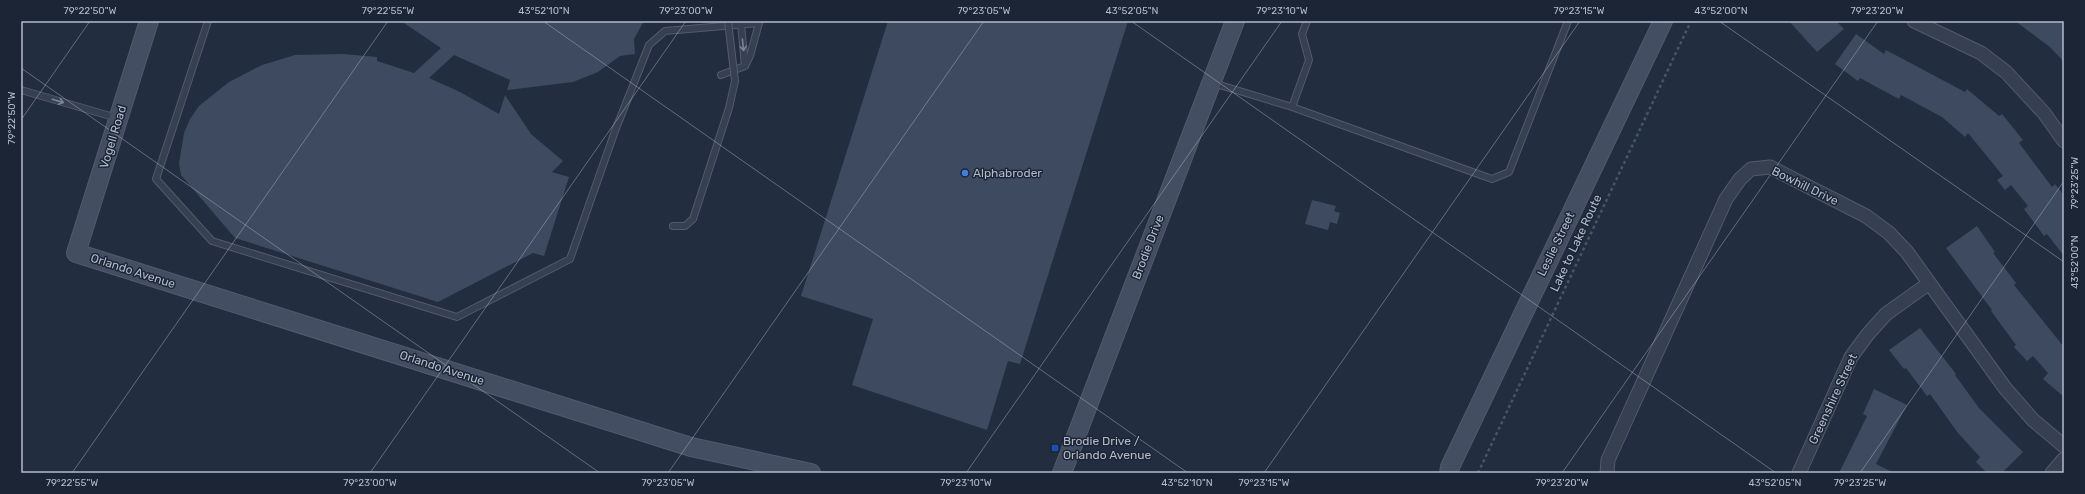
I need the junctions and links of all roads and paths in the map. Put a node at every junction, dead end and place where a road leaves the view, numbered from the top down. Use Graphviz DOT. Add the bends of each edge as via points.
graph roads {
  1 [pos="149,21"];
  2 [pos="208,21"];
  3 [pos="728,21"];
  4 [pos="1235,21"];
  5 [pos="1307,21"];
  6 [pos="1568,21"];
  7 [pos="1663,21"];
  8 [pos="1691,21"];
  9 [pos="1914,21"];
  10 [pos="759,22"];
  11 [pos="741,24"];
  12 [pos="745,66"];
  13 [pos="721,75"];
  14 [pos="1211,82"];
  15 [pos="21,90"];
  16 [pos="1292,107"];
  17 [pos="119,118"];
  18 [pos="2064,141"];
  19 [pos="673,226"];
  20 [pos="76,253"];
  21 [pos="1928,284"];
  22 [pos="2064,446"];
  23 [pos="2064,459"];
  24 [pos="1447,471"];
  25 [pos="811,473"];
  26 [pos="1062,473"];
  27 [pos="1478,473"];
  28 [pos="1607,473"];
  29 [pos="1799,473"];
  30 [pos="2052,473"];
  1 -- 17 [label="street, Vogell Road"];
  2 -- 11 [label="lane" via="156,179 212,241 457,317 570,259 615,131 649,45 665,31"];
  3 -- 19 [label="lane, bridge" via="735,81 729,108 693,219 685,226"];
  4 -- 14 [label="street, Brodie Drive"];
  5 -- 16 [label="lane" via="1302,34 1309,60"];
  6 -- 16 [label="lane" via="1509,172 1492,179"];
  7 -- 24 [label="street, Leslie Street"];
  8 -- 27 [label="path, Lake to Lake Route"];
  9 -- 18 [label="street" via="1981,53 2006,72 2044,112"];
  10 -- 11 [label="lane"];
  10 -- 12 [label="lane"];
  11 -- 12 [label="lane, one-way"];
  12 -- 13 [label="lane"];
  14 -- 16 [label="lane"];
  14 -- 26 [label="street, Brodie Drive"];
  15 -- 17 [label="lane, one-way"];
  17 -- 20 [label="street, Vogell Road"];
  20 -- 25 [label="street, Orlando Avenue" via="691,447"];
  21 -- 22 [label="street, Bowhill Drive" via="2005,388 2033,420"];
  21 -- 28 [label="street, Bowhill Drive" via="1907,252 1889,233 1866,216 1770,167 1751,169 1740,179 1726,199 1608,460"];
  21 -- 29 [label="street, Greenshire Street" via="1886,314 1851,358"];
  23 -- 30 [label="street"];
}
